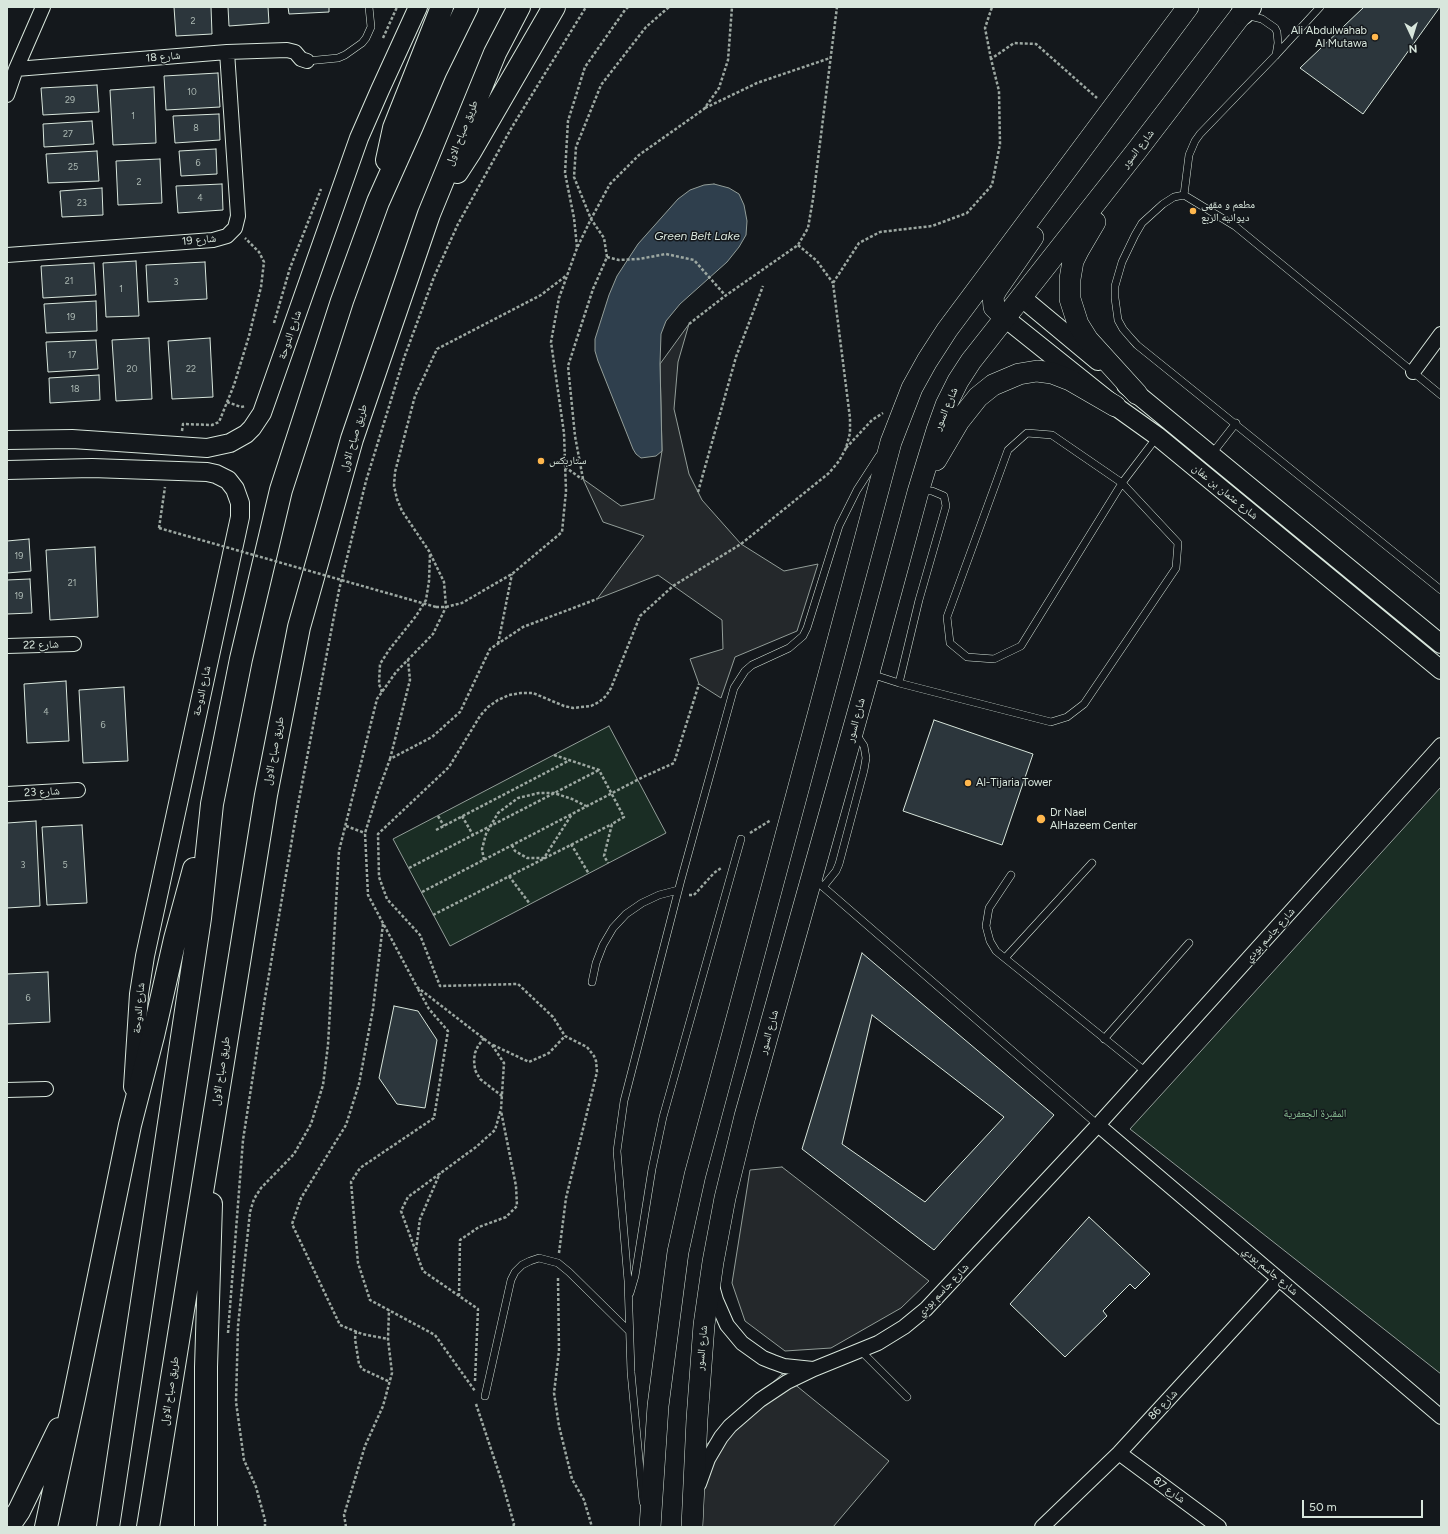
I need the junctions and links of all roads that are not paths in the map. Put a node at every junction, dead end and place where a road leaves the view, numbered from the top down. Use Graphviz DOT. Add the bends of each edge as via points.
graph roads {
  1 [pos="43,7"];
  2 [pos="369,7"];
  3 [pos="418,7"];
  4 [pos="442,7"];
  5 [pos="467,7"];
  6 [pos="518,7"];
  7 [pos="554,7"];
  8 [pos="1188,7"];
  9 [pos="1320,7"];
  10 [pos="1246,9"];
  11 [pos="227,52"];
  12 [pos="1276,55"];
  13 [pos="307,61"];
  14 [pos="16,69"];
  15 [pos="7,95"];
  16 [pos="1138,150"];
  17 [pos="1069,165"];
  18 [pos="1184,195"];
  19 [pos="378,202"];
  20 [pos="429,214"];
  21 [pos="7,254"];
  22 [pos="999,286"];
  23 [pos="1022,297"];
  24 [pos="966,305"];
  25 [pos="1005,318"];
  26 [pos="1441,334"];
  27 [pos="1413,372"];
  28 [pos="1137,394"];
  29 [pos="1441,395"];
  30 [pos="1115,406"];
  31 [pos="1236,424"];
  32 [pos="1157,436"];
  33 [pos="7,440"];
  34 [pos="100,442"];
  35 [pos="891,442"];
  36 [pos="1211,455"];
  37 [pos="92,468"];
  38 [pos="7,470"];
  39 [pos="1122,483"];
  40 [pos="918,492"];
  41 [pos="1441,590"];
  42 [pos="74,644"];
  43 [pos="1441,644"];
  44 [pos="7,646"];
  45 [pos="1441,670"];
  46 [pos="869,673"];
  47 [pos="899,683"];
  48 [pos="1441,745"];
  49 [pos="78,790"];
  50 [pos="7,794"];
  51 [pos="212,804"];
  52 [pos="741,839"];
  53 [pos="1092,863"];
  54 [pos="1011,875"];
  55 [pos="818,882"];
  56 [pos="678,892"];
  57 [pos="1189,943"];
  58 [pos="1005,958"];
  59 [pos="592,982"];
  60 [pos="1104,1039"];
  61 [pos="1146,1072"];
  62 [pos="46,1089"];
  63 [pos="7,1090"];
  64 [pos="130,1125"];
  65 [pos="1098,1125"];
  66 [pos="210,1136"];
  67 [pos="710,1279"];
  68 [pos="1279,1279"];
  69 [pos="629,1298"];
  70 [pos="629,1331"];
  71 [pos="861,1351"];
  72 [pos="814,1369"];
  73 [pos="485,1396"];
  74 [pos="907,1397"];
  75 [pos="74,1398"];
  76 [pos="1441,1417"];
  77 [pos="1118,1453"];
  78 [pos="692,1504"];
  79 [pos="8,1527"];
  80 [pos="46,1527"];
  81 [pos="108,1527"];
  82 [pos="148,1527"];
  83 [pos="206,1527"];
  84 [pos="645,1527"];
  85 [pos="650,1527"];
  86 [pos="692,1527"];
  87 [pos="1042,1527"];
  88 [pos="1219,1527"];
  1 -- 14 [label="street"];
  2 -- 13 [label="lane" via="371,27 362,43 338,58"];
  3 -- 34 [label="street, شارع الدوحة" via="359,138 258,421 246,434 230,443 207,448"];
  4 -- 19 [label="highway" via="394,128"];
  5 -- 19 [label="highway" via="435,72"];
  6 -- 20 [label="highway, طريق صباح الاول" via="495,53"];
  7 -- 20 [label="highway" via="470,152"];
  8 -- 17 [label="main road"];
  9 -- 12 [label="lane"];
  10 -- 12 [label="lane" via="1275,28 1278,42"];
  10 -- 16 [label="main road, شارع السور"];
  11 -- 13 [label="street, شارع 18" via="287,50 295,52"];
  11 -- 14 [label="street, شارع 18"];
  11 -- 21 [label="street, شارع 19" via="238,216 235,228 227,236 213,240"];
  12 -- 18 [label="lane" via="1195,141 1189,155"];
  14 -- 15 [label="street"];
  16 -- 23 [label="main road, شارع السور"];
  16 -- 28 [label="main road" via="1078,251 1071,270 1069,291 1075,317 1088,340"];
  17 -- 22 [label="main road" via="1045,218"];
  17 -- 24 [label="main road"];
  18 -- 27 [label="lane" via="1235,226"];
  18 -- 31 [label="lane" via="1162,204 1142,223 1135,235 1115,286 1118,320 1137,345"];
  19 -- 51 [label="highway" via="342,301 281,490 241,659"];
  20 -- 66 [label="highway, طريق صباح الاول" via="352,439 299,627 266,796"];
  22 -- 23 [label="main road" via="1010,289"];
  22 -- 24 [label="main road" via="981,291"];
  22 -- 25 [label="main road" via="994,296 994,305"];
  23 -- 25 [label="main road, شارع السور"];
  23 -- 28 [label="street, شارع عثمان بن عفان"];
  24 -- 35 [label="main road" via="947,330 912,388"];
  25 -- 30 [label="street, شارع عثمان بن عفان"];
  25 -- 40 [label="main road, شارع السور" via="971,361 946,405"];
  26 -- 27 [label="street"];
  27 -- 29 [label="lane"];
  28 -- 36 [label="street, شارع عثمان بن عفان"];
  30 -- 32 [label="street, شارع عثمان بن عفان"];
  30 -- 40 [label="main road" via="1070,380 1052,373 1028,372 1011,376 985,391 971,405 955,427"];
  31 -- 36 [label="lane"];
  31 -- 41 [label="lane"];
  32 -- 39 [label="lane"];
  32 -- 45 [label="street, شارع عثمان بن عفان"];
  33 -- 34 [label="street, شارع الدوحة" via="72,439"];
  34 -- 37 [label="street" via="107,454 105,462 99,467"];
  35 -- 56 [label="lane" via="867,473 848,508 802,636 789,648 752,665 734,688"];
  35 -- 85 [label="main road" via="695,1175 678,1252 658,1406"];
  36 -- 43 [label="street, شارع عثمان بن عفان"];
  37 -- 38 [label="street, شارع الدوحة"];
  37 -- 64 [label="street, شارع الدوحة" via="216,474 232,484 241,508 145,956 139,994"];
  39 -- 39 [label="lane" via="1022,646 994,659 967,657 950,643 947,618 1008,450 1027,433 1052,435"];
  39 -- 47 [label="lane" via="1178,543 1176,568 1084,704 1067,717 1051,722"];
  40 -- 46 [label="main road, شارع السور"];
  40 -- 47 [label="lane" via="932,491 944,496 946,506"];
  42 -- 44 [label="street, شارع 22"];
  46 -- 47 [label="lane"];
  46 -- 55 [label="main road, شارع السور"];
  48 -- 61 [label="street, شارع جاسم بودي"];
  49 -- 50 [label="street, شارع 23"];
  51 -- 64 [label="highway" via="175,939"];
  51 -- 81 [label="highway" via="200,918"];
  52 -- 69 [label="lane" via="663,1117"];
  53 -- 58 [label="lane"];
  54 -- 58 [label="lane" via="989,908 986,926 990,941 996,951"];
  55 -- 65 [label="lane"];
  55 -- 67 [label="main road, شارع السور" via="744,1124 725,1198"];
  56 -- 59 [label="lane" via="659,895 626,914 613,928 603,945"];
  56 -- 69 [label="lane" via="624,1101 618,1138"];
  57 -- 60 [label="lane"];
  58 -- 60 [label="lane"];
  60 -- 61 [label="lane"];
  61 -- 65 [label="street, شارع جاسم بودي"];
  62 -- 63 [label="street"];
  64 -- 75 [label="highway"];
  65 -- 68 [label="street, شارع جاسم بودي"];
  65 -- 71 [label="street, شارع جاسم بودي" via="926,1309 904,1327"];
  66 -- 82 [label="highway, طريق صباح الاول"];
  66 -- 83 [label="highway"];
  67 -- 72 [label="street, شارع جاسم بودي" via="727,1325 742,1343 762,1358 784,1366"];
  67 -- 78 [label="main road, شارع السور" via="701,1359"];
  68 -- 76 [label="street, شارع جاسم بودي"];
  68 -- 77 [label="street, شارع 86"];
  69 -- 70 [label="lane"];
  70 -- 73 [label="lane" via="558,1264 539,1258 530,1261 522,1265 511,1280"];
  70 -- 84 [label="lane"];
  71 -- 72 [label="street, شارع جاسم بودي"];
  71 -- 74 [label="lane"];
  72 -- 78 [label="street, شارع جاسم بودي" via="767,1394 730,1426 708,1459"];
  75 -- 79 [label="highway" via="19,1511"];
  75 -- 80 [label="highway"];
  77 -- 87 [label="street, شارع 86"];
  77 -- 88 [label="street, شارع 87"];
  78 -- 86 [label="main road, شارع السور"];
}
